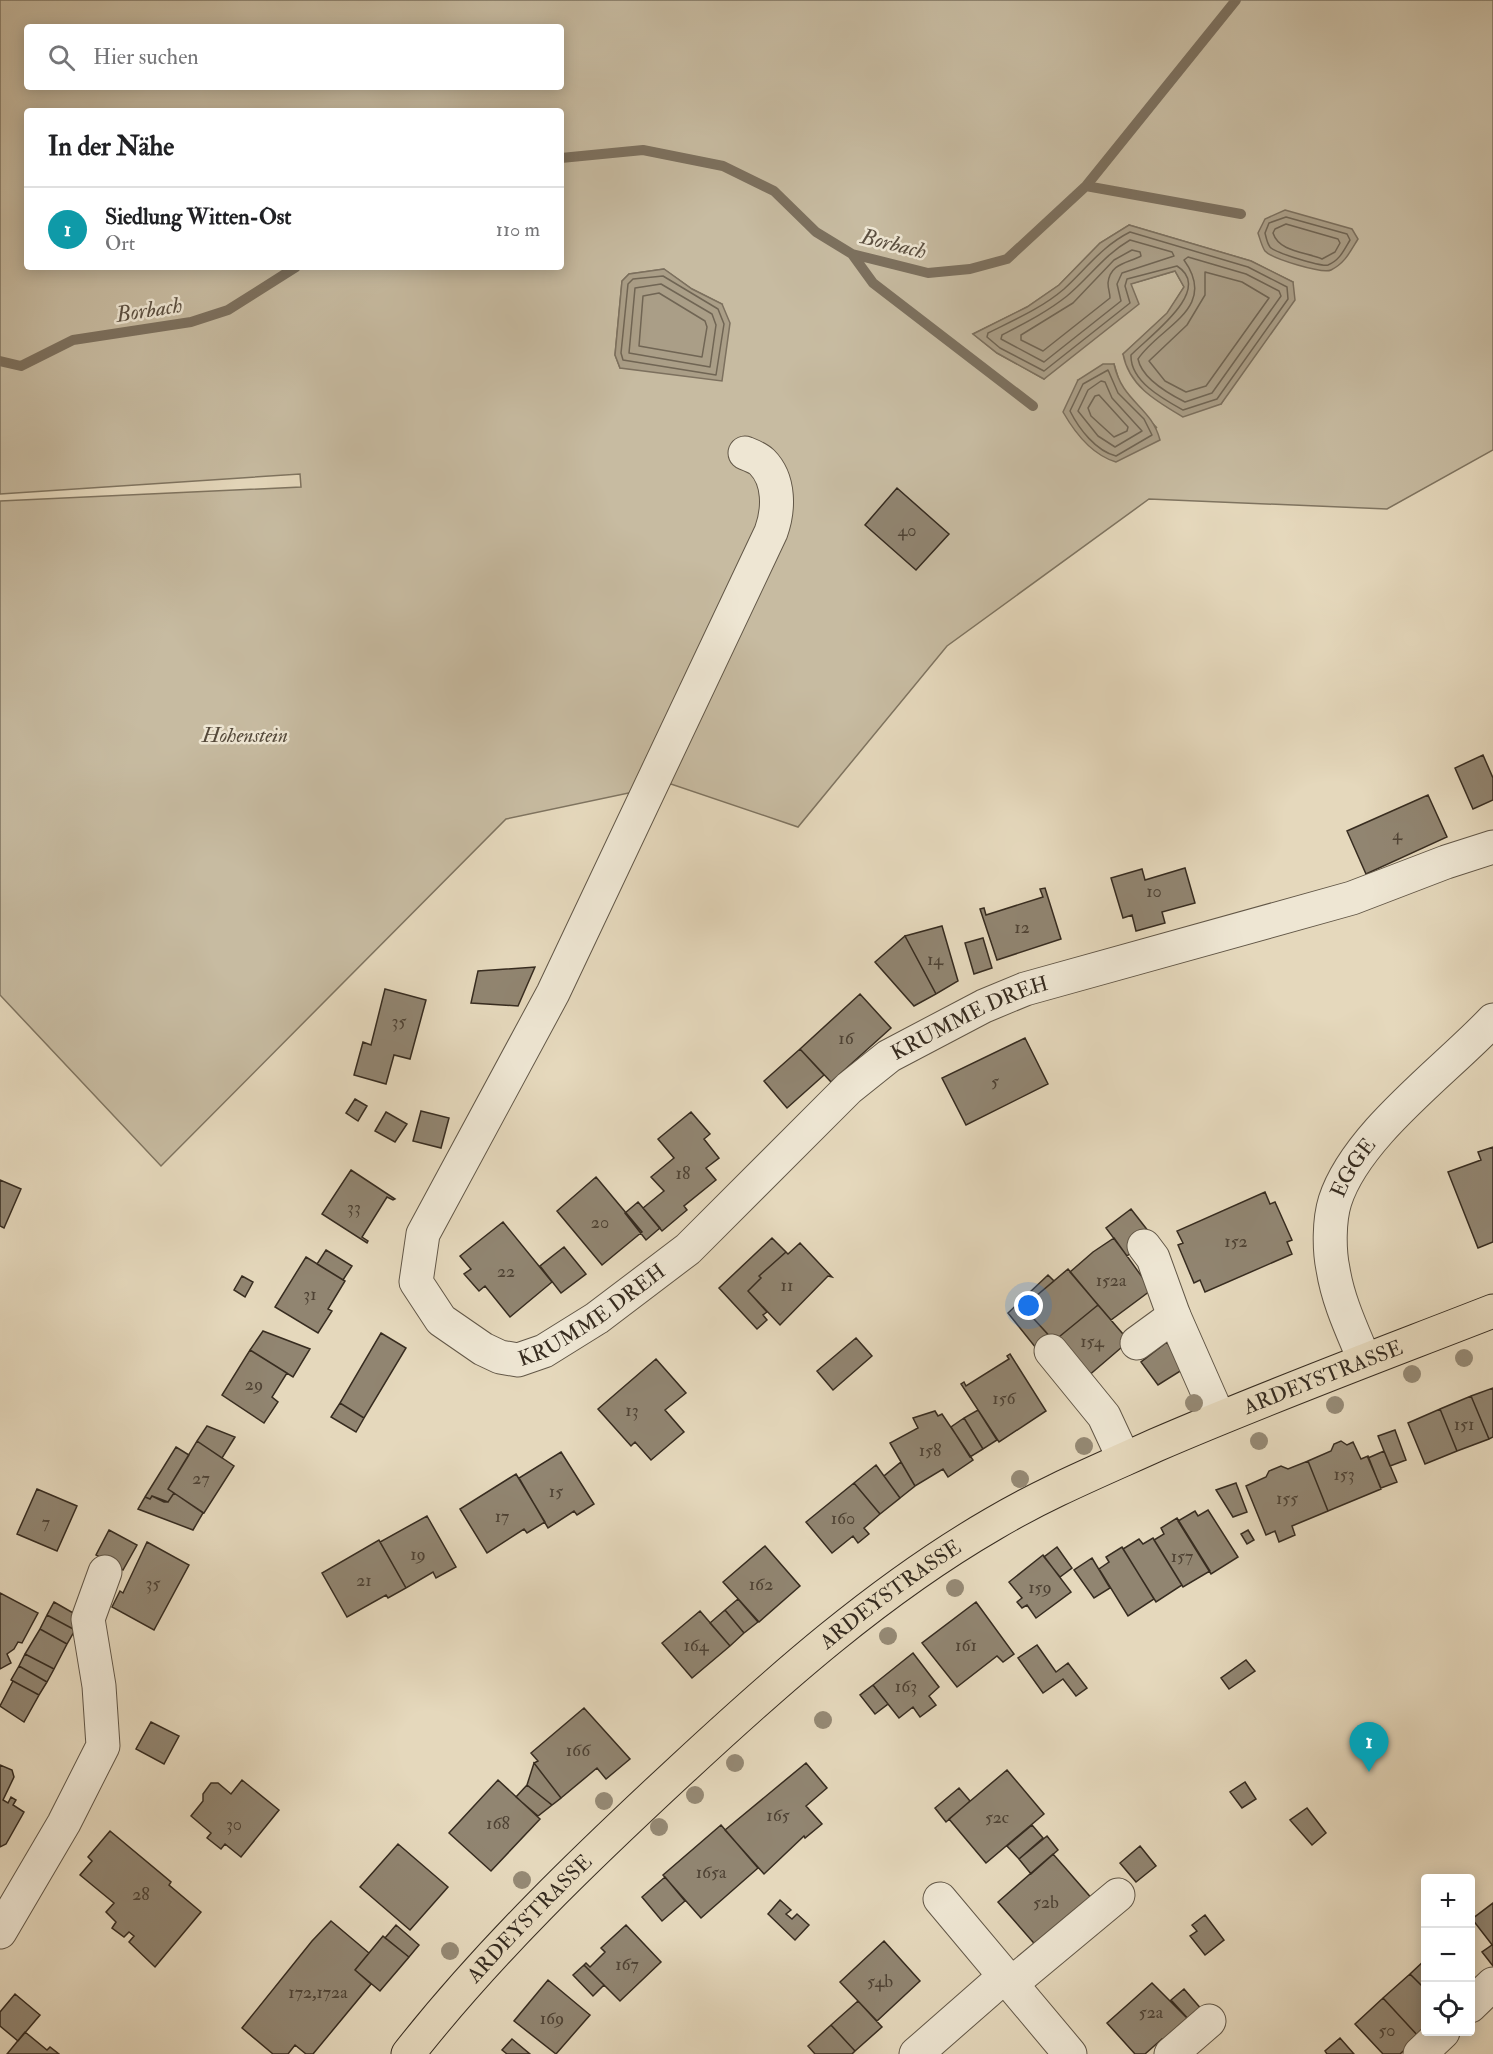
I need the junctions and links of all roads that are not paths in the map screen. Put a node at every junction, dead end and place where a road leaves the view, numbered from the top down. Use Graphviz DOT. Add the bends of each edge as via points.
graph roads {
  1 [pos="745,453"];
  2 [pos="1493,847"];
  3 [pos="1493,1020"];
  4 [pos="1144,1246"];
  5 [pos="1493,1311"];
  6 [pos="1174,1316"];
  7 [pos="1137,1343"];
  8 [pos="1051,1351"];
  9 [pos="1364,1359"];
  10 [pos="1219,1418"];
  11 [pos="1124,1459"];
  12 [pos="105,1572"];
  13 [pos="1118,1895"];
  14 [pos="940,1899"];
  15 [pos="0,1932"];
  16 [pos="1008,1980"];
  17 [pos="1493,1984"];
  18 [pos="1475,2001"];
  19 [pos="1209,2021"];
  20 [pos="1438,2036"];
  21 [pos="408,2054"];
  22 [pos="916,2054"];
  23 [pos="1070,2054"];
  24 [pos="1171,2054"];
  25 [pos="1420,2054"];
  1 -- 2 [label="street, KRUMME DREH" via="762,462 775,487 778,511 771,532 553,993 423,1234 416,1282 441,1320 471,1342 500,1357 518,1360 544,1351 646,1284 688,1249 849,1088 889,1056 984,1006 1025,990 1352,898"];
  3 -- 9 [label="street, EGGE" via="1366,1144 1334,1202 1332,1267 1341,1303"];
  4 -- 6 [label="street" via="1153,1258"];
  5 -- 9 [label="main road, ARDEYSTRASSE"];
  6 -- 7 [label="street"];
  6 -- 10 [label="street"];
  8 -- 11 [label="street" via="1104,1416"];
  9 -- 10 [label="main road, ARDEYSTRASSE"];
  10 -- 11 [label="main road, ARDEYSTRASSE"];
  11 -- 21 [label="main road, ARDEYSTRASSE" via="992,1524 916,1574 766,1692 508,1936"];
  12 -- 15 [label="street" via="88,1618 99,1686 103,1746 64,1823"];
  13 -- 16 [label="street"];
  14 -- 16 [label="street"];
  16 -- 22 [label="street"];
  16 -- 23 [label="street"];
  17 -- 18 [label="street"];
  19 -- 24 [label="street"];
  20 -- 25 [label="street"];
}
